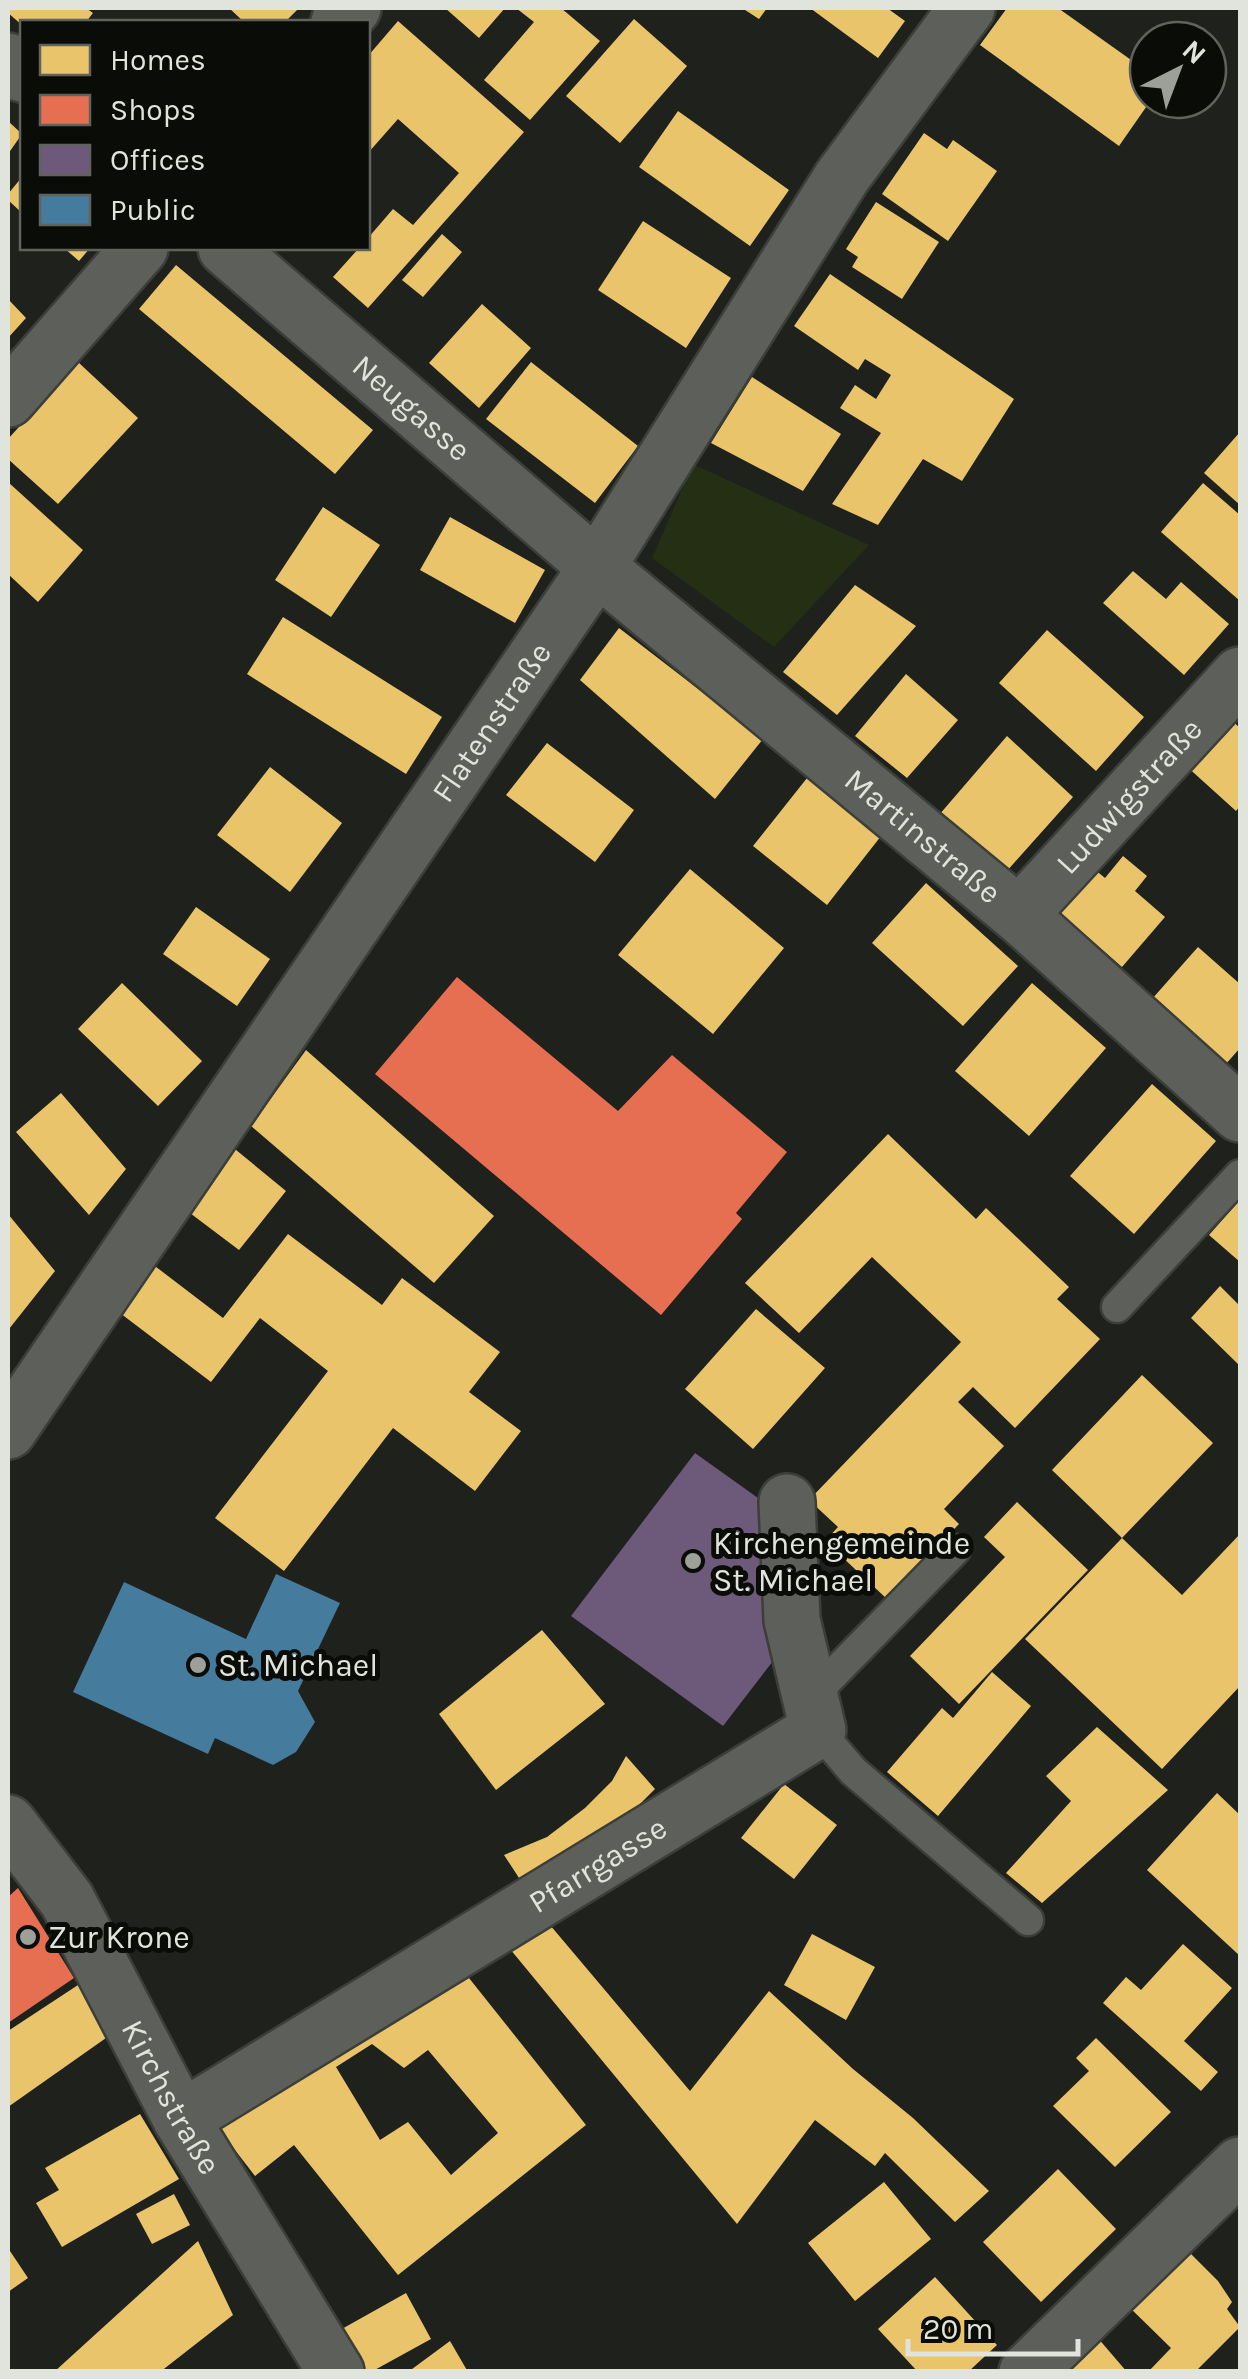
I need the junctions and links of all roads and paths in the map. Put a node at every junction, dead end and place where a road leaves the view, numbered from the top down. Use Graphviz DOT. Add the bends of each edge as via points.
graph roads {
  1 [pos="966,8"];
  2 [pos="138,250"];
  3 [pos="228,250"];
  4 [pos="8,399"];
  5 [pos="597,567"];
  6 [pos="1240,675"];
  7 [pos="1018,915"];
  8 [pos="1240,1114"];
  9 [pos="1240,1176"];
  10 [pos="1117,1307"];
  11 [pos="8,1431"];
  12 [pos="787,1502"];
  13 [pos="955,1550"];
  14 [pos="814,1714"];
  15 [pos="8,1824"];
  16 [pos="1028,1920"];
  17 [pos="180,2119"];
  18 [pos="1240,2165"];
  19 [pos="336,2372"];
  20 [pos="1026,2372"];
  1 -- 5 [label="street, Flatenstraße" via="842,177"];
  2 -- 4 [label="street"];
  3 -- 5 [label="street, Neugasse"];
  5 -- 7 [label="street, Martinstraße"];
  5 -- 11 [label="street, Flatenstraße"];
  6 -- 7 [label="street, Ludwigstraße"];
  7 -- 8 [label="street, Martinstraße"];
  9 -- 10 [label="lane"];
  12 -- 14 [label="street" via="792,1620"];
  13 -- 14 [label="lane"];
  14 -- 16 [label="lane" via="853,1772"];
  14 -- 17 [label="street, Pfarrgasse"];
  15 -- 17 [label="street, Kirchstraße" via="67,1900"];
  17 -- 19 [label="street, Kirchstraße"];
  18 -- 20 [label="street"];
}
